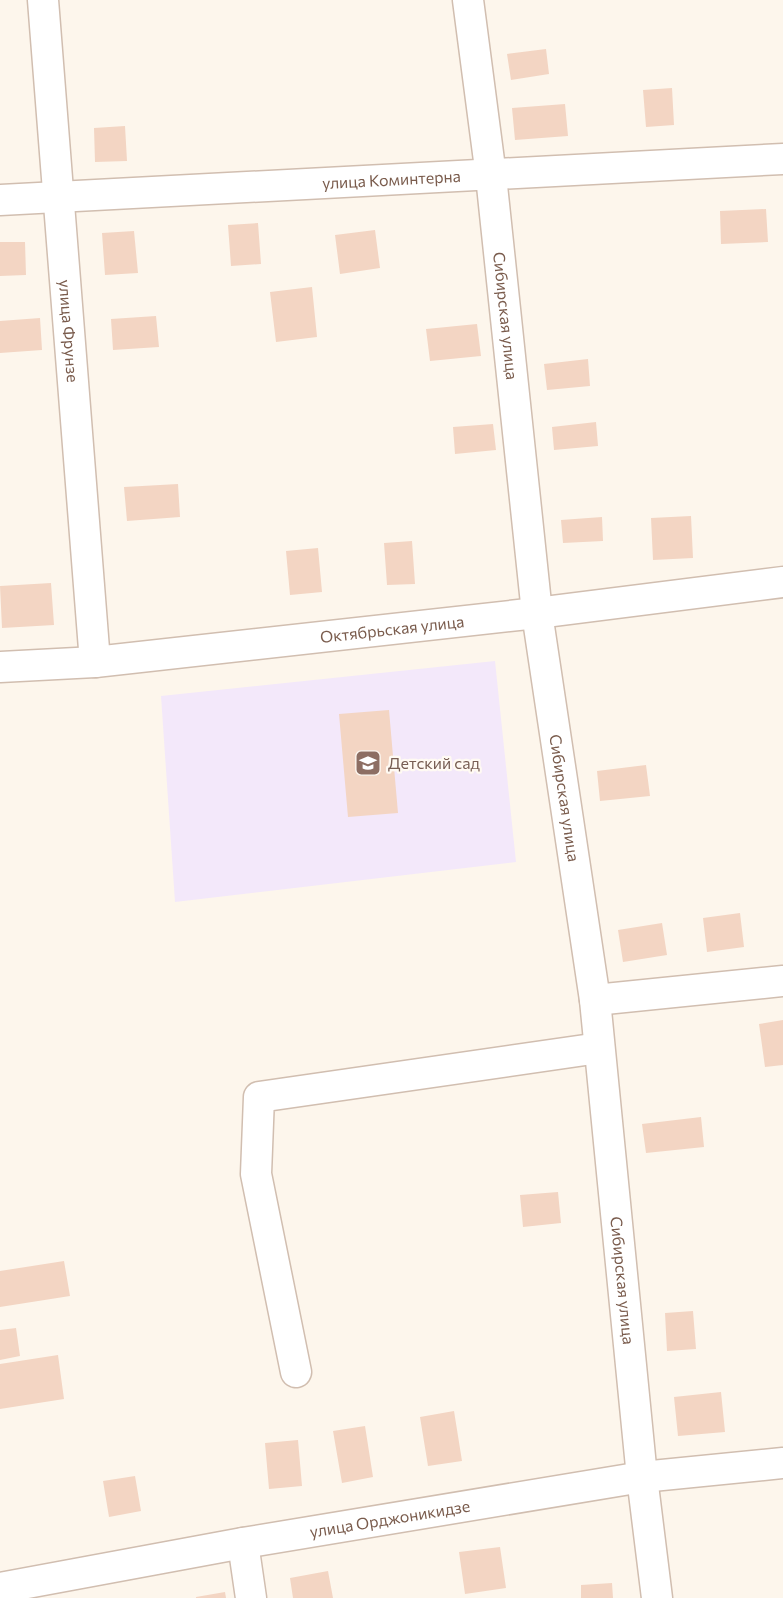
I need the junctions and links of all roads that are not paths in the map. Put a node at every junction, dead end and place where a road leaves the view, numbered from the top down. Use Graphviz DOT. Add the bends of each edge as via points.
graph roads {
  1 [pos="42,0"];
  2 [pos="468,0"];
  3 [pos="783,159"];
  4 [pos="491,176"];
  5 [pos="58,197"];
  6 [pos="0,200"];
  7 [pos="783,582"];
  8 [pos="537,613"];
  9 [pos="95,662"];
  10 [pos="0,667"];
  11 [pos="783,981"];
  12 [pos="595,1000"];
  13 [pos="599,1048"];
  14 [pos="296,1372"];
  15 [pos="783,1463"];
  16 [pos="642,1477"];
  17 [pos="243,1544"];
  18 [pos="0,1588"];
  19 [pos="251,1598"];
  20 [pos="657,1598"];
  1 -- 5 [label="street, улица Фрунзе"];
  2 -- 4 [label="street, Сибирская улица"];
  3 -- 4 [label="street, улица Коминтерна"];
  4 -- 5 [label="street, улица Коминтерна"];
  4 -- 8 [label="street, Сибирская улица"];
  5 -- 6 [label="street, улица Коминтерна"];
  5 -- 9 [label="street, улица Фрунзе"];
  7 -- 8 [label="street, Октябрьская улица"];
  8 -- 9 [label="street, Октябрьская улица"];
  8 -- 12 [label="street, Сибирская улица"];
  9 -- 10 [label="street, Октябрьская улица"];
  11 -- 12 [label="street"];
  12 -- 13 [label="street, Сибирская улица"];
  13 -- 14 [label="street" via="259,1097 256,1174"];
  13 -- 16 [label="street, Сибирская улица"];
  15 -- 16 [label="street, улица Орджоникидзе"];
  16 -- 17 [label="street, улица Орджоникидзе"];
  16 -- 20 [label="street, Сибирская улица"];
  17 -- 18 [label="street, улица Орджоникидзе"];
  17 -- 19 [label="street"];
}
